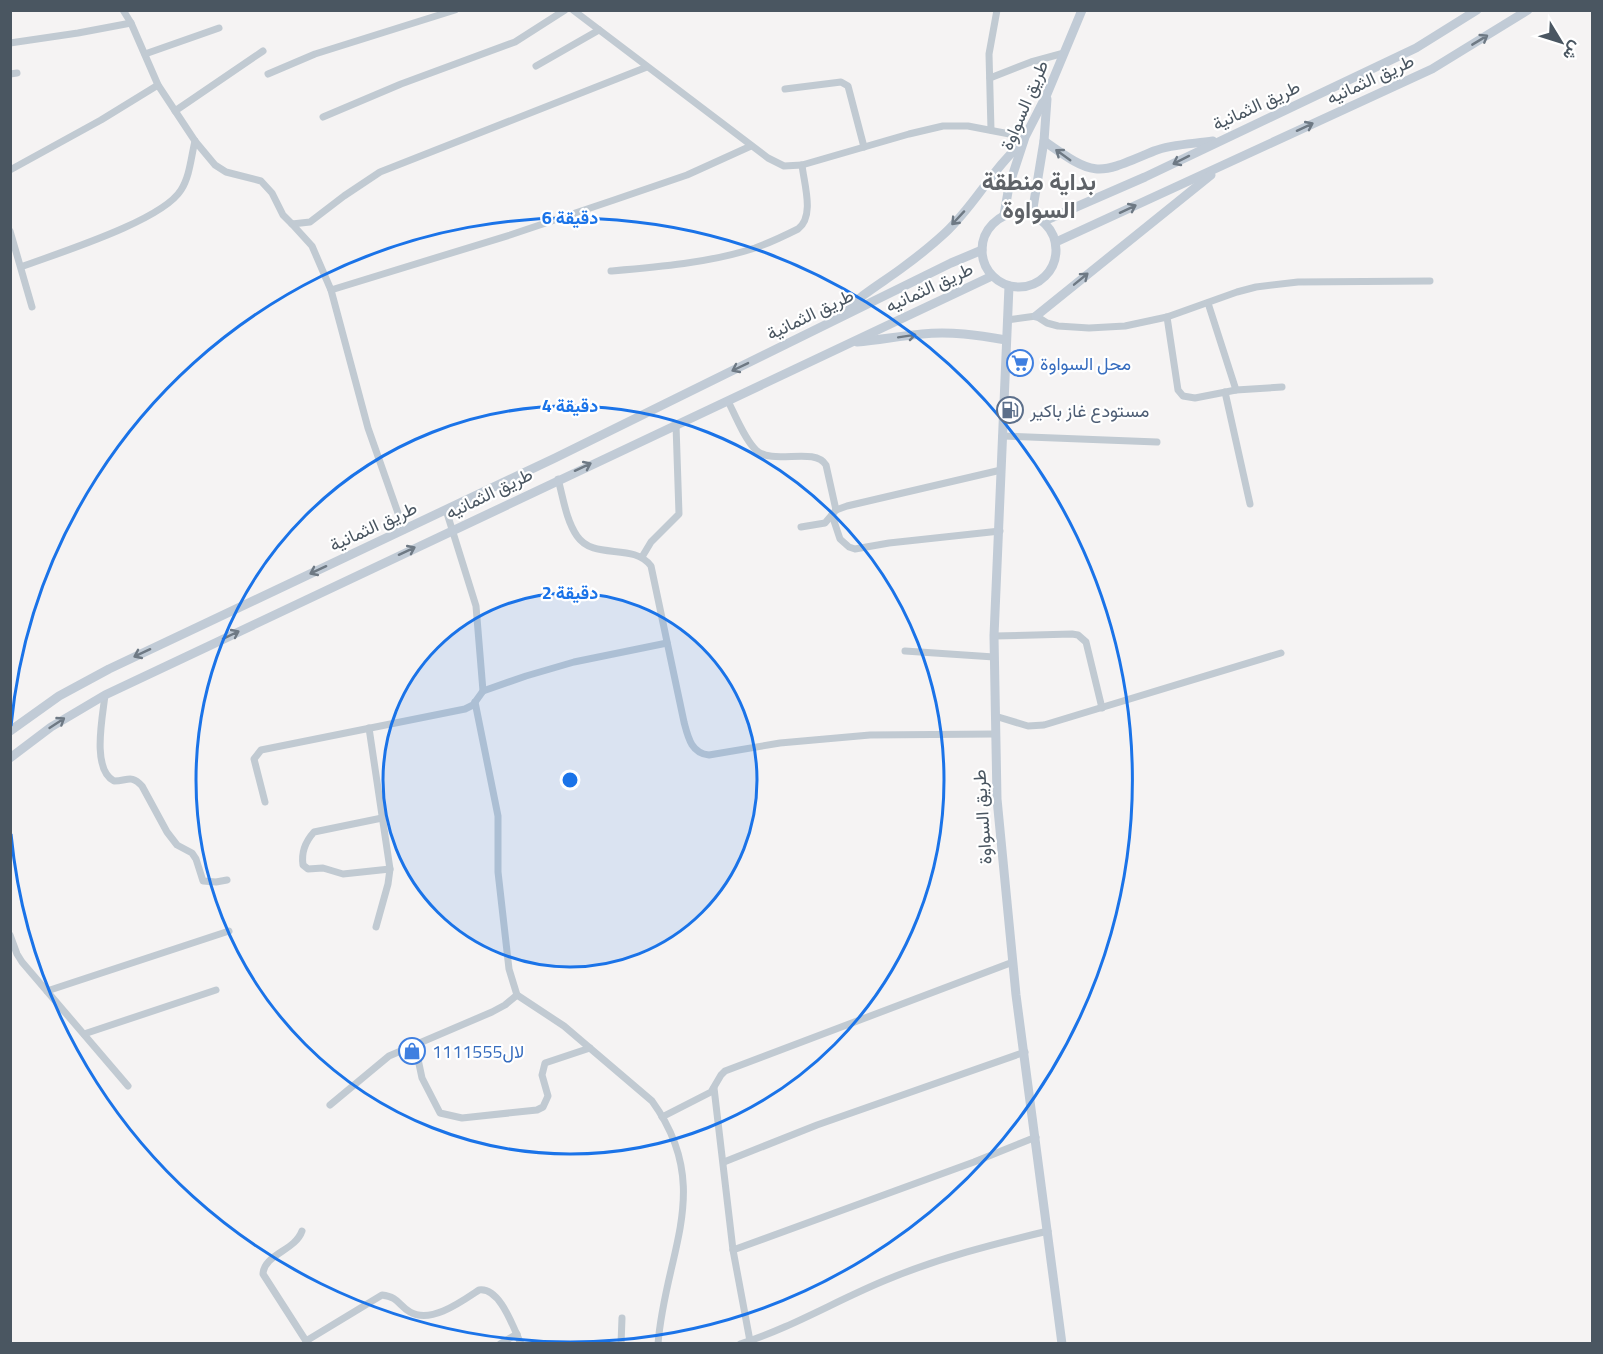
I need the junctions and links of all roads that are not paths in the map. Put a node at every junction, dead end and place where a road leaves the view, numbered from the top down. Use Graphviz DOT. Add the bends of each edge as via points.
graph roads {
  1 [pos="123,10"];
  2 [pos="455,10"];
  3 [pos="565,10"];
  4 [pos="573,10"];
  5 [pos="997,10"];
  6 [pos="1082,10"];
  7 [pos="1477,10"];
  8 [pos="1528,10"];
  9 [pos="131,23"];
  10 [pos="219,28"];
  11 [pos="598,30"];
  12 [pos="10,43"];
  13 [pos="263,51"];
  14 [pos="1064,53"];
  15 [pos="145,54"];
  16 [pos="536,66"];
  17 [pos="647,67"];
  18 [pos="268,74"];
  19 [pos="990,78"];
  20 [pos="158,85"];
  21 [pos="785,89"];
  22 [pos="1047,94"];
  23 [pos="175,111"];
  24 [pos="323,117"];
  25 [pos="991,130"];
  26 [pos="1024,140"];
  27 [pos="195,141"];
  28 [pos="1044,141"];
  29 [pos="1219,141"];
  30 [pos="751,146"];
  31 [pos="864,147"];
  32 [pos="1224,164"];
  33 [pos="802,165"];
  34 [pos="10,170"];
  35 [pos="1032,214"];
  36 [pos="1004,215"];
  37 [pos="1044,221"];
  38 [pos="292,224"];
  39 [pos="10,231"];
  40 [pos="1056,242"];
  41 [pos="982,250"];
  42 [pos="21,267"];
  43 [pos="611,272"];
  44 [pos="992,276"];
  45 [pos="1430,281"];
  46 [pos="1009,286"];
  47 [pos="331,290"];
  48 [pos="1208,303"];
  49 [pos="32,307"];
  50 [pos="1036,316"];
  51 [pos="840,317"];
  52 [pos="1167,317"];
  53 [pos="1007,320"];
  54 [pos="1006,340"];
  55 [pos="848,343"];
  56 [pos="1282,387"];
  57 [pos="1236,390"];
  58 [pos="1225,392"];
  59 [pos="728,401"];
  60 [pos="676,425"];
  61 [pos="1002,436"];
  62 [pos="1157,441"];
  63 [pos="1001,470"];
  64 [pos="558,478"];
  65 [pos="1250,504"];
  66 [pos="446,510"];
  67 [pos="834,512"];
  68 [pos="801,526"];
  69 [pos="404,530"];
  70 [pos="452,530"];
  71 [pos="1000,531"];
  72 [pos="642,557"];
  73 [pos="994,636"];
  74 [pos="667,643"];
  75 [pos="905,651"];
  76 [pos="1281,653"];
  77 [pos="994,657"];
  78 [pos="483,691"];
  79 [pos="105,695"];
  80 [pos="475,702"];
  81 [pos="1102,708"];
  82 [pos="996,716"];
  83 [pos="369,728"];
  84 [pos="10,731"];
  85 [pos="995,734"];
  86 [pos="10,758"];
  87 [pos="265,802"];
  88 [pos="382,818"];
  89 [pos="390,869"];
  90 [pos="227,880"];
  91 [pos="376,927"];
  92 [pos="229,931"];
  93 [pos="10,935"];
  94 [pos="1013,962"];
  95 [pos="216,990"];
  96 [pos="47,991"];
  97 [pos="517,994"];
  98 [pos="84,1034"];
  99 [pos="415,1045"];
  100 [pos="590,1048"];
  101 [pos="1025,1052"];
  102 [pos="128,1086"];
  103 [pos="714,1088"];
  104 [pos="330,1105"];
  105 [pos="662,1117"];
  106 [pos="1036,1137"];
  107 [pos="724,1162"];
  108 [pos="302,1231"];
  109 [pos="1048,1231"];
  110 [pos="733,1250"];
  111 [pos="622,1318"];
  112 [pos="516,1334"];
  113 [pos="750,1341"];
  114 [pos="307,1342"];
  115 [pos="500,1344"];
  116 [pos="521,1344"];
  117 [pos="621,1344"];
  118 [pos="658,1344"];
  119 [pos="740,1344"];
  120 [pos="1062,1344"];
  1 -- 9 [label="street"];
  2 -- 18 [label="street" via="315,54"];
  3 -- 24 [label="street" via="515,42"];
  4 -- 11 [label="street"];
  5 -- 19 [label="street" via="988,54"];
  6 -- 14 [label="street, طريق السواوة"];
  7 -- 29 [label="street, طريق الثمانية" via="1416,48"];
  32 -- 8 [label="street, طريق الثمانيه, one-way" via="1432,69"];
  9 -- 12 [label="street"];
  9 -- 15 [label="street"];
  10 -- 15 [label="street"];
  11 -- 16 [label="street"];
  11 -- 17 [label="street"];
  13 -- 23 [label="street"];
  14 -- 19 [label="street"];
  14 -- 22 [label="street, طريق السواوة"];
  15 -- 20 [label="street"];
  17 -- 30 [label="street"];
  17 -- 38 [label="street" via="380,172 310,222"];
  19 -- 25 [label="street"];
  20 -- 23 [label="street"];
  20 -- 34 [label="street"];
  21 -- 31 [label="street" via="841,82 848,86"];
  22 -- 26 [label="street, طريق السواوة"];
  22 -- 28 [label="street"];
  23 -- 27 [label="street"];
  25 -- 26 [label="street"];
  25 -- 31 [label="street" via="944,126"];
  26 -- 36 [label="street, طريق السواوة"];
  26 -- 51 [label="street, one-way" via="945,233 861,295"];
  27 -- 38 [label="street" via="226,172 261,181"];
  27 -- 42 [label="street" via="187,179 174,200 130,225"];
  29 -- 28 [label="street, one-way" via="1173,146 1118,167 1098,170 1073,162"];
  28 -- 35 [label="street"];
  29 -- 37 [label="street, طريق الثمانية, one-way"];
  30 -- 33 [label="street" via="784,166"];
  30 -- 47 [label="street" via="687,175 615,200"];
  31 -- 33 [label="street"];
  40 -- 32 [label="street, طريق الثمانيه, one-way"];
  50 -- 32 [label="street, one-way"];
  33 -- 43 [label="street" via="807,213 804,225 798,229 726,256"];
  35 -- 36 [label="street"];
  35 -- 37 [label="street"];
  36 -- 41 [label="street" via="988,229"];
  37 -- 40 [label="street"];
  38 -- 47 [label="street" via="312,246"];
  39 -- 42 [label="street"];
  40 -- 46 [label="street" via="1055,261 1045,277 1028,286"];
  41 -- 44 [label="street"];
  41 -- 51 [label="street, طريق الثمانية"];
  42 -- 49 [label="street"];
  44 -- 46 [label="street"];
  44 -- 55 [label="street, طريق الثمانيه"];
  45 -- 48 [label="street" via="1298,282 1247,290"];
  46 -- 53 [label="street, طريق السواوة"];
  47 -- 69 [label="street" via="368,428"];
  48 -- 52 [label="street"];
  48 -- 57 [label="street"];
  50 -- 52 [label="street" via="1058,326 1089,328 1125,326"];
  50 -- 53 [label="street"];
  51 -- 66 [label="street, طريق الثمانية, one-way"];
  52 -- 58 [label="street" via="1180,393 1195,398"];
  53 -- 54 [label="street, طريق السواوة"];
  55 -- 54 [label="street, one-way" via="951,333"];
  54 -- 61 [label="street, طريق السواوة"];
  55 -- 59 [label="street, طريق الثمانيه"];
  56 -- 57 [label="street"];
  57 -- 58 [label="street"];
  58 -- 65 [label="street"];
  59 -- 60 [label="street, طريق الثمانيه"];
  59 -- 67 [label="street" via="757,451 771,456 816,458 825,463"];
  64 -- 60 [label="street, طريق الثمانيه, one-way"];
  60 -- 72 [label="street" via="679,514"];
  61 -- 62 [label="street"];
  61 -- 63 [label="street, طريق السواوة"];
  63 -- 67 [label="street"];
  63 -- 71 [label="street, طريق السواوة"];
  64 -- 70 [label="street, طريق الثمانيه"];
  64 -- 72 [label="street" via="570,523 579,539 595,548"];
  66 -- 69 [label="street, طريق الثمانية"];
  66 -- 70 [label="street"];
  67 -- 68 [label="street" via="825,523"];
  67 -- 71 [label="street" via="840,539 855,549"];
  69 -- 84 [label="street, طريق الثمانية, one-way" via="109,669 59,696"];
  70 -- 78 [label="street" via="476,606"];
  79 -- 70 [label="street, طريق الثمانيه, one-way"];
  71 -- 73 [label="street, طريق السواوة"];
  72 -- 74 [label="street" via="651,566"];
  73 -- 77 [label="street, طريق السواوة"];
  73 -- 81 [label="street" via="1081,637 1086,642"];
  74 -- 78 [label="street" via="552,668"];
  74 -- 85 [label="street" via="688,735 695,749 703,754 870,735"];
  75 -- 77 [label="street"];
  76 -- 81 [label="street"];
  77 -- 82 [label="street, طريق السواوة"];
  78 -- 80 [label="street"];
  86 -- 79 [label="street, طريق الثمانيه, one-way"];
  79 -- 90 [label="street" via="100,744 108,776 114,781 132,778 142,786 166,832 196,859 203,881"];
  80 -- 83 [label="street" via="465,709"];
  80 -- 97 [label="street" via="498,816 498,872 509,969"];
  81 -- 82 [label="street" via="1035,726"];
  82 -- 85 [label="street, طريق السواوة"];
  83 -- 87 [label="street" via="261,750 254,759"];
  83 -- 88 [label="street"];
  85 -- 94 [label="street, طريق السواوة" via="998,824"];
  88 -- 89 [label="street"];
  88 -- 89 [label="street" via="314,832 302,853 303,865 343,874"];
  89 -- 91 [label="street"];
  92 -- 96 [label="street"];
  93 -- 96 [label="street" via="17,954"];
  94 -- 101 [label="street, طريق السواوة"];
  94 -- 103 [label="street" via="730,1069 721,1075"];
  95 -- 98 [label="street"];
  96 -- 98 [label="street"];
  97 -- 99 [label="street" via="492,1012"];
  97 -- 100 [label="street"];
  98 -- 102 [label="street"];
  99 -- 100 [label="street" via="420,1072 435,1107 440,1113 462,1118 543,1107 548,1096 542,1075 545,1063"];
  99 -- 104 [label="street" via="380,1062"];
  100 -- 105 [label="street" via="652,1101"];
  101 -- 106 [label="street, طريق السواوة"];
  101 -- 107 [label="street"];
  103 -- 105 [label="street"];
  103 -- 107 [label="street"];
  105 -- 118 [label="street" via="681,1165 684,1209 665,1290"];
  106 -- 109 [label="street, طريق السواوة"];
  106 -- 110 [label="street"];
  107 -- 110 [label="street"];
  108 -- 114 [label="street" via="299,1239 268,1261 263,1274"];
  109 -- 113 [label="street" via="922,1266"];
  109 -- 120 [label="street, طريق السواوة"];
  110 -- 113 [label="street"];
  111 -- 117 [label="street"];
  112 -- 114 [label="street" via="496,1296 479,1290 451,1309 423,1315 412,1313 395,1298 382,1295"];
  112 -- 115 [label="street"];
  112 -- 116 [label="street"];
  113 -- 119 [label="street"];
}
